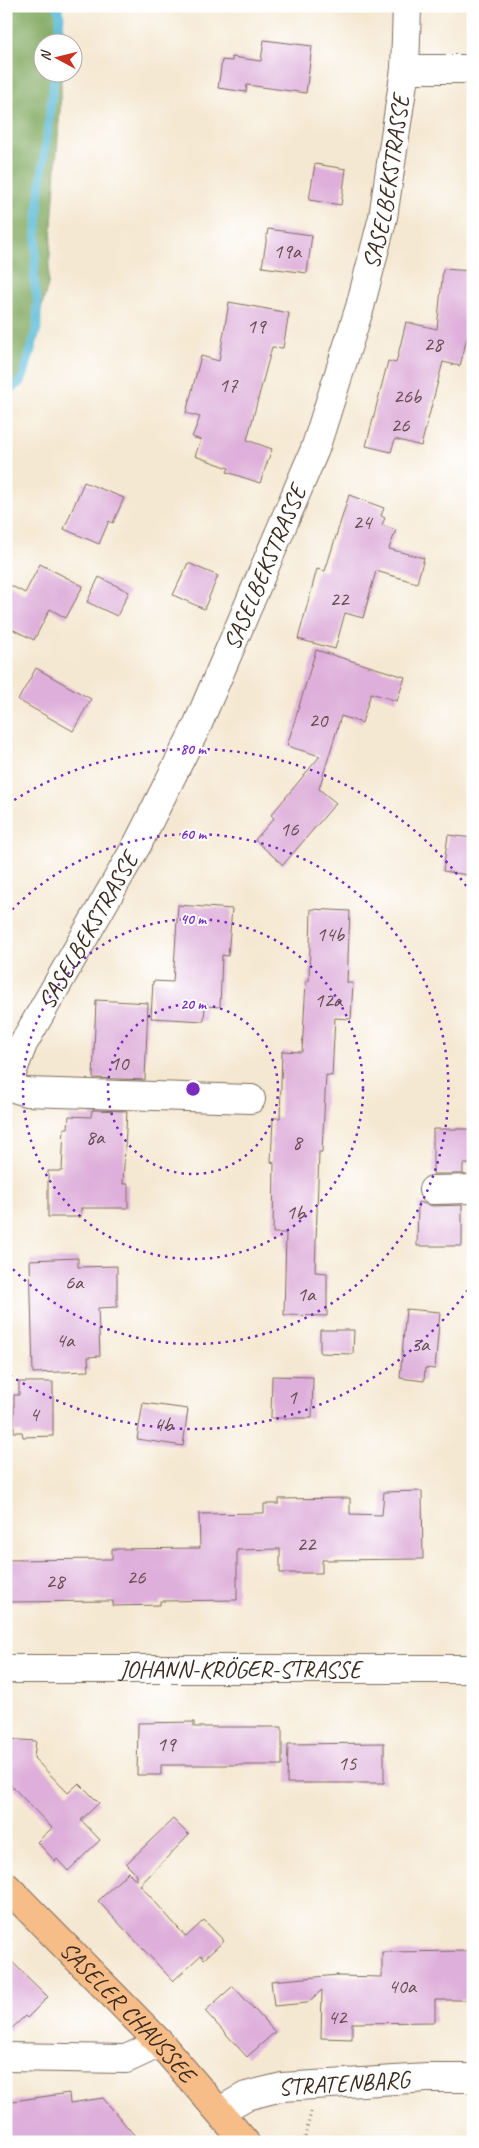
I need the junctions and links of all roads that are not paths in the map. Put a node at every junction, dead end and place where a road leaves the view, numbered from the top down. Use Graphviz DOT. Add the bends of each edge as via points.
graph roads {
  1 [pos="407,6"];
  2 [pos="404,69"];
  3 [pos="473,69"];
  4 [pos="6,1087"];
  5 [pos="251,1099"];
  6 [pos="473,1189"];
  7 [pos="434,1190"];
  8 [pos="473,1668"];
  9 [pos="6,1669"];
  10 [pos="6,1886"];
  11 [pos="160,2043"];
  12 [pos="6,2057"];
  13 [pos="473,2078"];
  14 [pos="220,2111"];
  15 [pos="245,2142"];
  1 -- 2 [label="street, SASELBEKSTRASSE"];
  2 -- 3 [label="street"];
  2 -- 4 [label="street, SASELBEKSTRASSE" via="383,217 360,307 315,449 197,726 137,845 23,1044"];
  4 -- 5 [label="street" via="26,1092"];
  6 -- 7 [label="street"];
  8 -- 9 [label="street, JOHANN-KRÖGER-STRASSE"];
  10 -- 11 [label="main road, SASELER CHAUSSEE"];
  11 -- 12 [label="street" via="126,2059"];
  11 -- 14 [label="main road, SASELER CHAUSSEE"];
  13 -- 14 [label="street, STRATENBARG" via="282,2087 246,2096"];
  14 -- 15 [label="main road, SASELER CHAUSSEE"];
}
